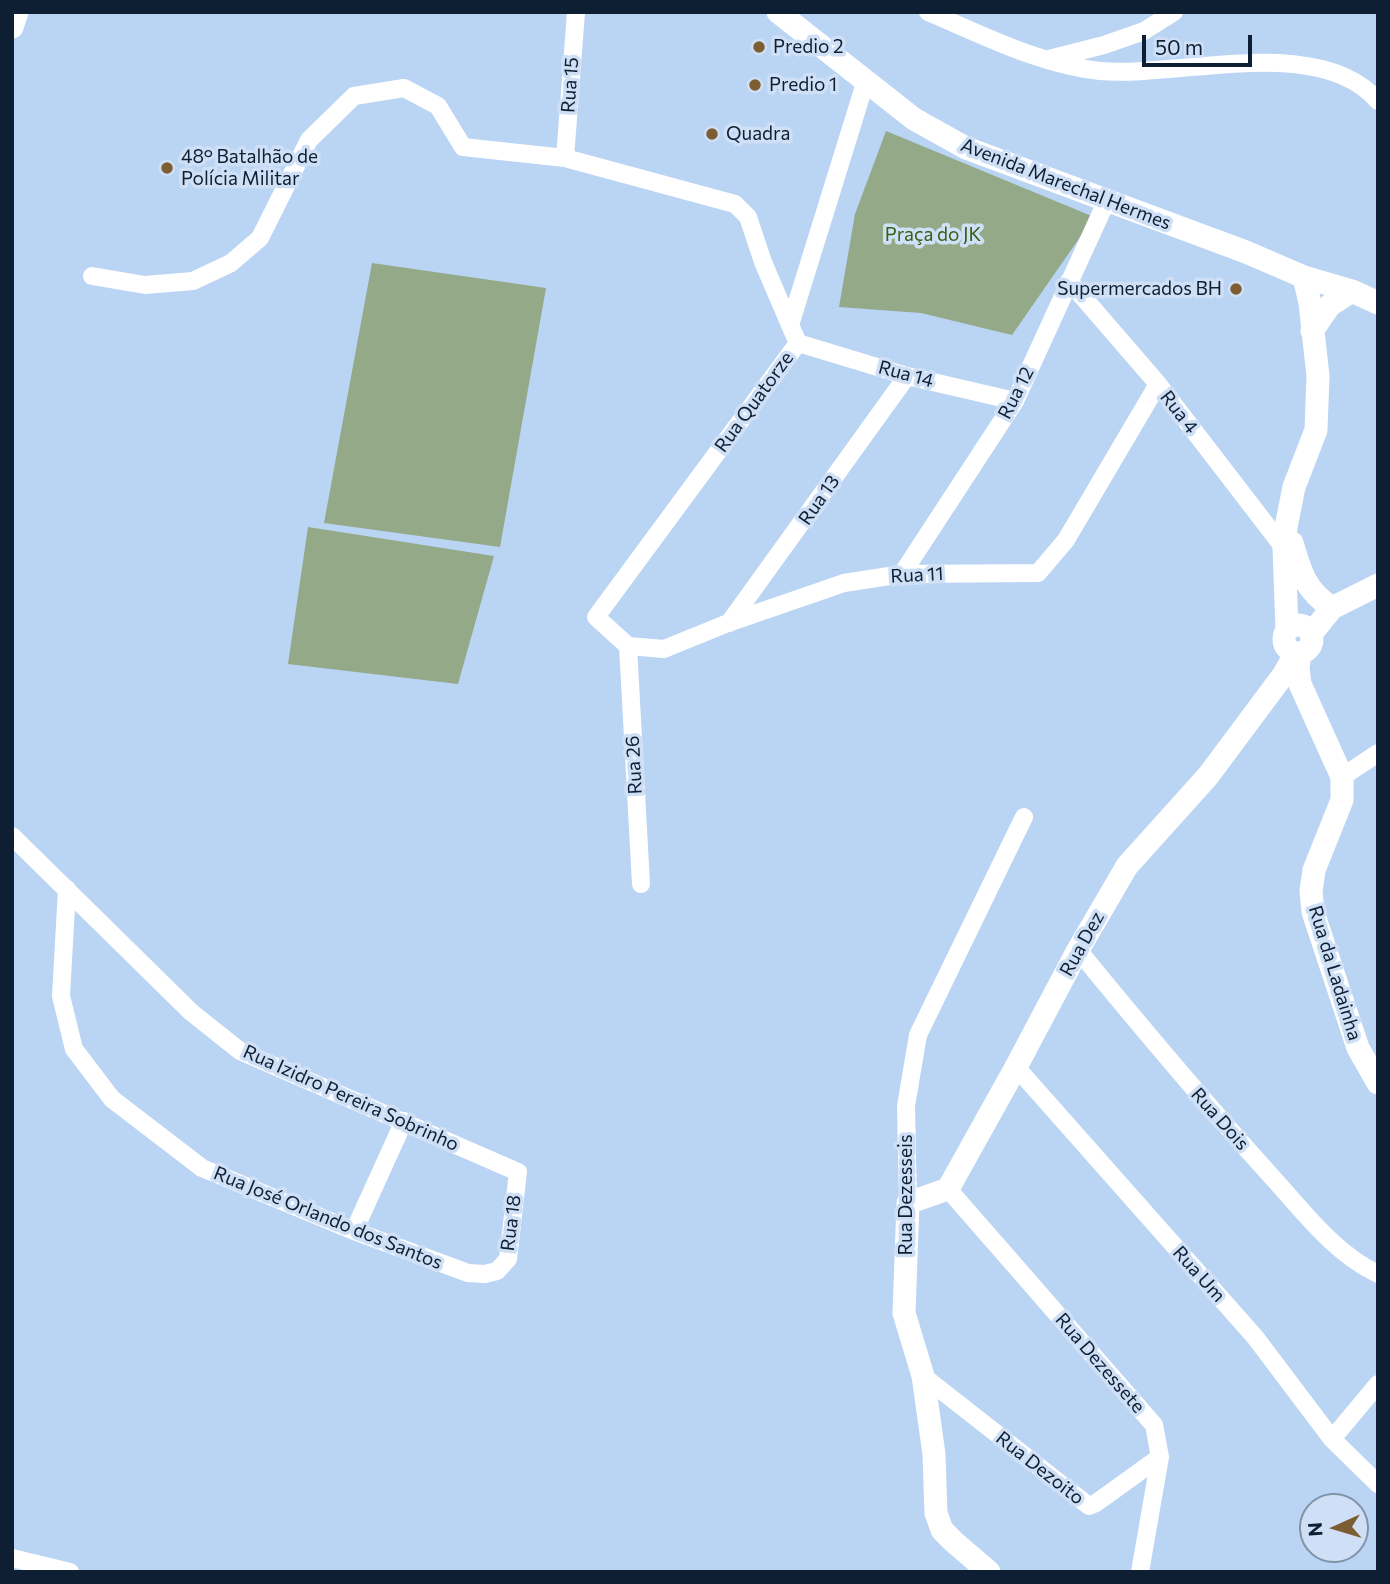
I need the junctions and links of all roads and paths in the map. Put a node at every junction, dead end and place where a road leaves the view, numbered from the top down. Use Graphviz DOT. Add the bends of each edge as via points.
graph roads {
  1 [pos="576,12"];
  2 [pos="778,12"];
  3 [pos="928,12"];
  4 [pos="1174,12"];
  5 [pos="15,13"];
  6 [pos="12,27"];
  7 [pos="1046,60"];
  8 [pos="866,80"];
  9 [pos="1378,101"];
  10 [pos="565,158"];
  11 [pos="1107,200"];
  12 [pos="92,276"];
  13 [pos="1304,277"];
  14 [pos="1069,281"];
  15 [pos="1352,291"];
  16 [pos="1378,303"];
  17 [pos="790,325"];
  18 [pos="1312,331"];
  19 [pos="798,343"];
  20 [pos="907,376"];
  21 [pos="1158,384"];
  22 [pos="1015,401"];
  23 [pos="1285,538"];
  24 [pos="902,574"];
  25 [pos="1378,585"];
  26 [pos="1332,608"];
  27 [pos="728,623"];
  28 [pos="1299,643"];
  29 [pos="628,646"];
  30 [pos="1378,753"];
  31 [pos="1342,777"];
  32 [pos="1024,817"];
  33 [pos="12,836"];
  34 [pos="641,884"];
  35 [pos="67,889"];
  36 [pos="1078,950"];
  37 [pos="1016,1067"];
  38 [pos="1378,1083"];
  39 [pos="404,1121"];
  40 [pos="518,1172"];
  41 [pos="948,1189"];
  42 [pos="908,1203"];
  43 [pos="354,1231"];
  44 [pos="497,1271"];
  45 [pos="1378,1274"];
  46 [pos="923,1376"];
  47 [pos="1378,1384"];
  48 [pos="1332,1439"];
  49 [pos="1160,1457"];
  50 [pos="1378,1483"];
  51 [pos="12,1558"];
  52 [pos="70,1572"];
  53 [pos="989,1572"];
  54 [pos="1140,1572"];
  1 -- 10 [label="street, Rua 15"];
  2 -- 8 [label="street, Avenida Marechal Hermes"];
  3 -- 7 [label="street"];
  4 -- 7 [label="street" via="1144,31"];
  5 -- 6 [label="street"];
  7 -- 9 [label="street" via="1144,72 1254,62 1315,67 1346,77"];
  8 -- 11 [label="street, Avenida Marechal Hermes" via="914,120 966,148"];
  8 -- 17 [label="street, Rua Quatorze"];
  10 -- 12 [label="street" via="463,147 438,106 404,88 354,96 309,140 260,238 231,263 193,281 145,285"];
  10 -- 17 [label="street" via="735,204 748,217"];
  11 -- 13 [label="street, Avenida Marechal Hermes"];
  11 -- 14 [label="street, Rua 12"];
  13 -- 15 [label="street, Avenida Marechal Hermes"];
  13 -- 18 [label="street"];
  14 -- 21 [label="street, Rua 4"];
  14 -- 22 [label="street, Rua 12"];
  15 -- 16 [label="street, Avenida Marechal Hermes"];
  15 -- 18 [label="street" via="1330,305"];
  17 -- 19 [label="street, Rua Quatorze"];
  18 -- 23 [label="street" via="1318,376 1316,430 1294,487"];
  19 -- 20 [label="street, Rua 14"];
  19 -- 29 [label="street, Rua Quatorze" via="596,617"];
  20 -- 22 [label="street, Rua 14"];
  20 -- 27 [label="street, Rua 13"];
  21 -- 23 [label="street, Rua 4"];
  21 -- 24 [label="street, Rua 11" via="1066,540 1038,573"];
  22 -- 24 [label="street, Rua 12"];
  23 -- 26 [label="street" via="1317,598"];
  23 -- 28 [label="street"];
  24 -- 27 [label="street, Rua 11" via="844,583"];
  25 -- 26 [label="street"];
  26 -- 28 [label="street"];
  27 -- 29 [label="street, Rua 11" via="664,649"];
  28 -- 31 [label="street" via="1300,684"];
  28 -- 36 [label="street, Rua Dez" via="1273,688 1208,776 1127,866"];
  29 -- 34 [label="street, Rua 26"];
  30 -- 31 [label="street"];
  31 -- 38 [label="street, Rua da Ladainha" via="1342,800 1314,870 1313,912 1358,1048"];
  32 -- 42 [label="street, Rua Dezesseis" via="918,1035 905,1106"];
  33 -- 35 [label="street, Rua Izidro Pereira Sobrinho"];
  35 -- 39 [label="street, Rua Izidro Pereira Sobrinho" via="191,1012 240,1051"];
  35 -- 43 [label="street, Rua José Orlando dos Santos" via="61,996 74,1049 113,1099 202,1168"];
  36 -- 37 [label="street, Rua Dez"];
  36 -- 45 [label="street, Rua Dois" via="1207,1105 1333,1244"];
  37 -- 41 [label="street, Rua Dez"];
  37 -- 48 [label="street, Rua Um" via="1255,1337"];
  39 -- 40 [label="street, Rua Izidro Pereira Sobrinho"];
  39 -- 43 [label="street"];
  40 -- 44 [label="street, Rua 18" via="508,1259"];
  41 -- 42 [label="street"];
  41 -- 49 [label="street, Rua Dezessete" via="1154,1425"];
  42 -- 46 [label="street, Rua Dezesseis" via="904,1313"];
  43 -- 44 [label="street, Rua José Orlando dos Santos" via="468,1273"];
  46 -- 49 [label="street, Rua Dezoito" via="1089,1506"];
  46 -- 53 [label="street, Rua Dezesseis" via="934,1454 936,1513 942,1530"];
  47 -- 48 [label="street"];
  48 -- 50 [label="street, Rua Um"];
  49 -- 54 [label="street, Rua Dezessete"];
  51 -- 52 [label="street"];
}
